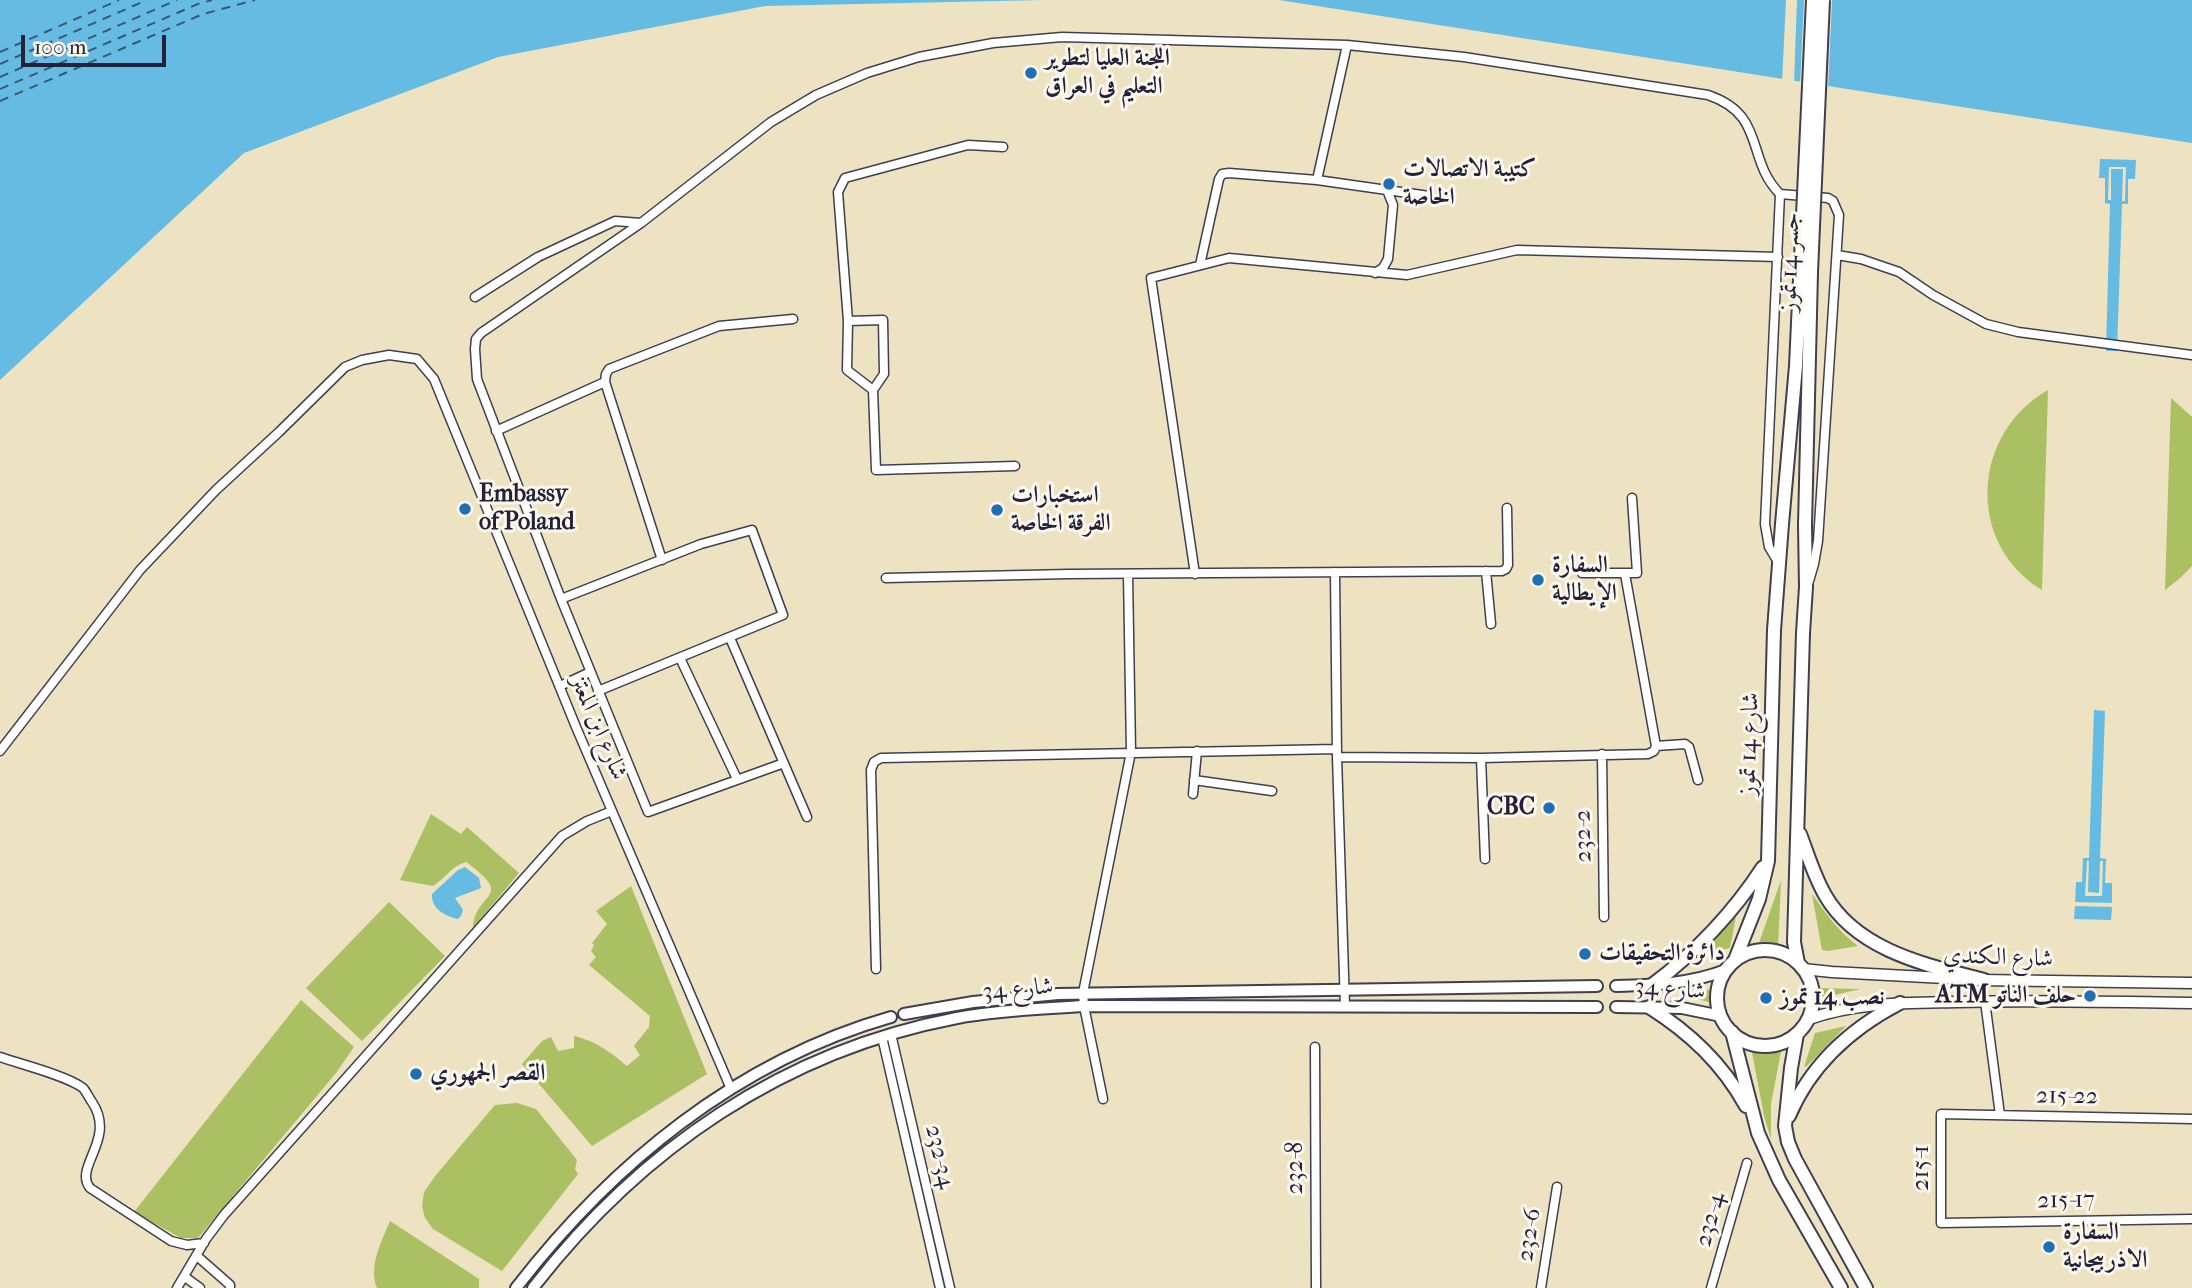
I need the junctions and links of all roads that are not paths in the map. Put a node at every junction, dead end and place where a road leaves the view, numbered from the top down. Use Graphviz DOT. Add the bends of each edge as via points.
graph roads {
  1 [pos="1813,0"];
  2 [pos="1823,0"];
  3 [pos="1347,45"];
  4 [pos="1003,146"];
  5 [pos="1317,180"];
  6 [pos="1387,190"];
  7 [pos="1780,194"];
  8 [pos="1429,197"];
  9 [pos="641,223"];
  10 [pos="1837,255"];
  11 [pos="1778,257"];
  12 [pos="1200,265"];
  13 [pos="1375,272"];
  14 [pos="475,296"];
  15 [pos="793,319"];
  16 [pos="848,321"];
  17 [pos="2192,355"];
  18 [pos="605,382"];
  19 [pos="873,390"];
  20 [pos="496,430"];
  21 [pos="1015,466"];
  22 [pos="1632,498"];
  23 [pos="1507,508"];
  24 [pos="1782,524"];
  25 [pos="1805,525"];
  26 [pos="662,560"];
  27 [pos="1778,562"];
  28 [pos="1486,571"];
  29 [pos="1335,572"];
  30 [pos="1582,573"];
  31 [pos="1128,574"];
  32 [pos="1195,574"];
  33 [pos="1625,574"];
  34 [pos="886,578"];
  35 [pos="1806,587"];
  36 [pos="561,599"];
  37 [pos="1491,624"];
  38 [pos="730,638"];
  39 [pos="680,659"];
  40 [pos="590,672"];
  41 [pos="560,686"];
  42 [pos="598,691"];
  43 [pos="1656,746"];
  44 [pos="0,751"];
  45 [pos="1197,751"];
  46 [pos="1131,752"];
  47 [pos="1337,753"];
  48 [pos="1602,754"];
  49 [pos="1481,758"];
  50 [pos="784,763"];
  51 [pos="737,779"];
  52 [pos="1194,780"];
  53 [pos="1698,780"];
  54 [pos="1272,791"];
  55 [pos="1193,794"];
  56 [pos="612,811"];
  57 [pos="807,817"];
  58 [pos="1798,827"];
  59 [pos="1485,859"];
  60 [pos="1768,861"];
  61 [pos="1604,917"];
  62 [pos="1731,965"];
  63 [pos="1801,966"];
  64 [pos="876,969"];
  65 [pos="1984,980"];
  66 [pos="2192,983"];
  67 [pos="1652,985"];
  68 [pos="1597,986"];
  69 [pos="1616,986"];
  70 [pos="1344,989"];
  71 [pos="1083,993"];
  72 [pos="1985,1001"];
  73 [pos="1900,1003"];
  74 [pos="2192,1003"];
  75 [pos="1084,1006"];
  76 [pos="1345,1006"];
  77 [pos="1597,1007"];
  78 [pos="1616,1007"];
  79 [pos="1649,1007"];
  80 [pos="904,1014"];
  81 [pos="1721,1016"];
  82 [pos="891,1017"];
  83 [pos="1809,1019"];
  84 [pos="1732,1032"];
  85 [pos="1797,1034"];
  86 [pos="887,1036"];
  87 [pos="1315,1047"];
  88 [pos="0,1058"];
  89 [pos="730,1089"];
  90 [pos="1103,1100"];
  91 [pos="1941,1114"];
  92 [pos="2000,1115"];
  93 [pos="2192,1119"];
  94 [pos="1754,1121"];
  95 [pos="1784,1126"];
  96 [pos="1747,1163"];
  97 [pos="1558,1187"];
  98 [pos="2192,1219"];
  99 [pos="1941,1223"];
  100 [pos="204,1243"];
  101 [pos="197,1256"];
  102 [pos="185,1277"];
  103 [pos="177,1288"];
  104 [pos="200,1288"];
  105 [pos="230,1288"];
  106 [pos="516,1288"];
  107 [pos="533,1288"];
  108 [pos="940,1288"];
  109 [pos="950,1288"];
  110 [pos="1316,1288"];
  111 [pos="1541,1288"];
  112 [pos="1712,1288"];
  113 [pos="1841,1288"];
  114 [pos="1866,1288"];
  1 -- 24 [label="main road, جسر 14 تموز, bridge" via="1796,352"];
  2 -- 25 [label="main road, جسر 14 تموز, bridge"];
  3 -- 5 [label="street"];
  3 -- 7 [label="street" via="1464,57 1709,95 1739,111 1769,183"];
  3 -- 9 [label="street" via="1062,37 993,43 919,57 816,95 771,122"];
  4 -- 16 [label="street" via="968,145 845,178 838,192"];
  5 -- 6 [label="street"];
  5 -- 12 [label="street" via="1222,174"];
  6 -- 8 [label="street"];
  6 -- 13 [label="street" via="1393,205 1388,260"];
  7 -- 10 [label="street" via="1833,201 1839,215"];
  7 -- 11 [label="street"];
  9 -- 14 [label="street" via="615,222 538,257"];
  9 -- 20 [label="street" via="481,333 477,379"];
  10 -- 17 [label="street" via="1899,272 1986,324"];
  10 -- 35 [label="street" via="1818,541"];
  11 -- 13 [label="street" via="1517,250 1407,275"];
  11 -- 27 [label="street" via="1765,524 1769,547"];
  12 -- 13 [label="street" via="1229,258"];
  12 -- 32 [label="street" via="1151,278"];
  15 -- 18 [label="street" via="719,326 609,369"];
  16 -- 19 [label="street" via="847,370"];
  16 -- 19 [label="street" via="883,320 884,374"];
  18 -- 20 [label="street"];
  18 -- 26 [label="street"];
  19 -- 21 [label="street" via="876,470"];
  20 -- 36 [label="street"];
  22 -- 33 [label="street" via="1638,570"];
  23 -- 28 [label="street" via="1508,565 1502,571"];
  24 -- 27 [label="main road, شارع 14 تموز"];
  25 -- 35 [label="main road, شارع 14 تموز"];
  26 -- 36 [label="street"];
  26 -- 38 [label="street" via="752,530 783,615"];
  27 -- 60 [label="main road, شارع 14 تموز"];
  28 -- 29 [label="street"];
  28 -- 37 [label="street"];
  29 -- 32 [label="street"];
  29 -- 47 [label="street"];
  30 -- 33 [label="street"];
  31 -- 32 [label="street"];
  31 -- 34 [label="street"];
  31 -- 46 [label="street"];
  33 -- 43 [label="street"];
  35 -- 58 [label="main road, شارع 14 تموز"];
  36 -- 40 [label="street"];
  38 -- 39 [label="street"];
  38 -- 50 [label="street"];
  39 -- 42 [label="street"];
  39 -- 51 [label="street"];
  40 -- 41 [label="street"];
  40 -- 42 [label="street"];
  41 -- 44 [label="street, شارع ابن المعتز" via="434,379 417,359 388,355 345,367 216,490 140,570"];
  41 -- 56 [label="street, شارع ابن المعتز"];
  42 -- 51 [label="street" via="648,812"];
  43 -- 48 [label="street" via="1648,754"];
  43 -- 53 [label="street" via="1689,747"];
  45 -- 46 [label="street"];
  45 -- 47 [label="street"];
  45 -- 52 [label="street"];
  46 -- 64 [label="street" via="881,758 873,762"];
  46 -- 71 [label="street"];
  47 -- 49 [label="street"];
  47 -- 70 [label="street"];
  48 -- 49 [label="street"];
  48 -- 61 [label="street, 232-2"];
  49 -- 59 [label="street"];
  50 -- 51 [label="street"];
  50 -- 57 [label="street"];
  52 -- 54 [label="street"];
  52 -- 55 [label="street"];
  56 -- 89 [label="street, شارع ابن المعتز"];
  56 -- 100 [label="street" via="562,836"];
  58 -- 63 [label="main road, شارع 14 تموز" via="1794,943"];
  58 -- 65 [label="main road" via="1826,897 1855,928 1911,960"];
  60 -- 62 [label="main road, شارع 14 تموز" via="1759,899"];
  60 -- 67 [label="main road" via="1716,929"];
  62 -- 63 [label="main road" via="1753,952 1772,950"];
  62 -- 67 [label="main road, شارع 34" via="1688,982"];
  62 -- 81 [label="main road" via="1717,995"];
  63 -- 65 [label="street, شارع الكندي" via="1832,972"];
  63 -- 83 [label="main road" via="1813,993"];
  65 -- 66 [label="street, شارع الكندي"];
  67 -- 69 [label="main road, شارع 34"];
  68 -- 70 [label="main road, شارع 34"];
  70 -- 71 [label="main road, شارع 34"];
  70 -- 76 [label="street"];
  71 -- 75 [label="street"];
  71 -- 80 [label="main road, شارع 34" via="1002,998"];
  72 -- 73 [label="street, شارع الكندي"];
  72 -- 74 [label="street, شارع الكندي"];
  72 -- 92 [label="street"];
  73 -- 83 [label="street, شارع الكندي" via="1831,1011"];
  73 -- 95 [label="main road" via="1862,1024 1830,1053 1804,1087"];
  75 -- 76 [label="main road, شارع 34"];
  75 -- 86 [label="main road, شارع 34" via="981,1014"];
  75 -- 90 [label="street"];
  76 -- 77 [label="main road, شارع 34"];
  78 -- 79 [label="main road, شارع 34"];
  79 -- 81 [label="main road, شارع 34"];
  79 -- 94 [label="main road" via="1712,1058"];
  81 -- 84 [label="main road"];
  82 -- 89 [label="main road" via="815,1044"];
  83 -- 85 [label="main road"];
  84 -- 85 [label="main road" via="1759,1045 1780,1044"];
  84 -- 94 [label="main road"];
  85 -- 95 [label="main road"];
  86 -- 107 [label="main road, شارع 34" via="781,1078 700,1126 616,1194"];
  86 -- 108 [label="street, 232-34"];
  86 -- 109 [label="street, 232-34"];
  87 -- 110 [label="street, 232-8"];
  88 -- 100 [label="street" via="82,1088 100,1114 99,1144 85,1173 90,1188 171,1241"];
  89 -- 106 [label="main road" via="609,1182"];
  91 -- 92 [label="street, 215-22"];
  91 -- 99 [label="street, 215-1"];
  92 -- 93 [label="street, 215-22"];
  94 -- 113 [label="main road" via="1779,1180"];
  95 -- 114 [label="main road" via="1795,1159"];
  96 -- 112 [label="street, 232-4"];
  97 -- 111 [label="street, 232-6"];
  98 -- 99 [label="street, 215-17"];
  100 -- 101 [label="street"];
  101 -- 102 [label="street"];
  101 -- 105 [label="street"];
  102 -- 103 [label="street"];
  102 -- 104 [label="street"];
}
